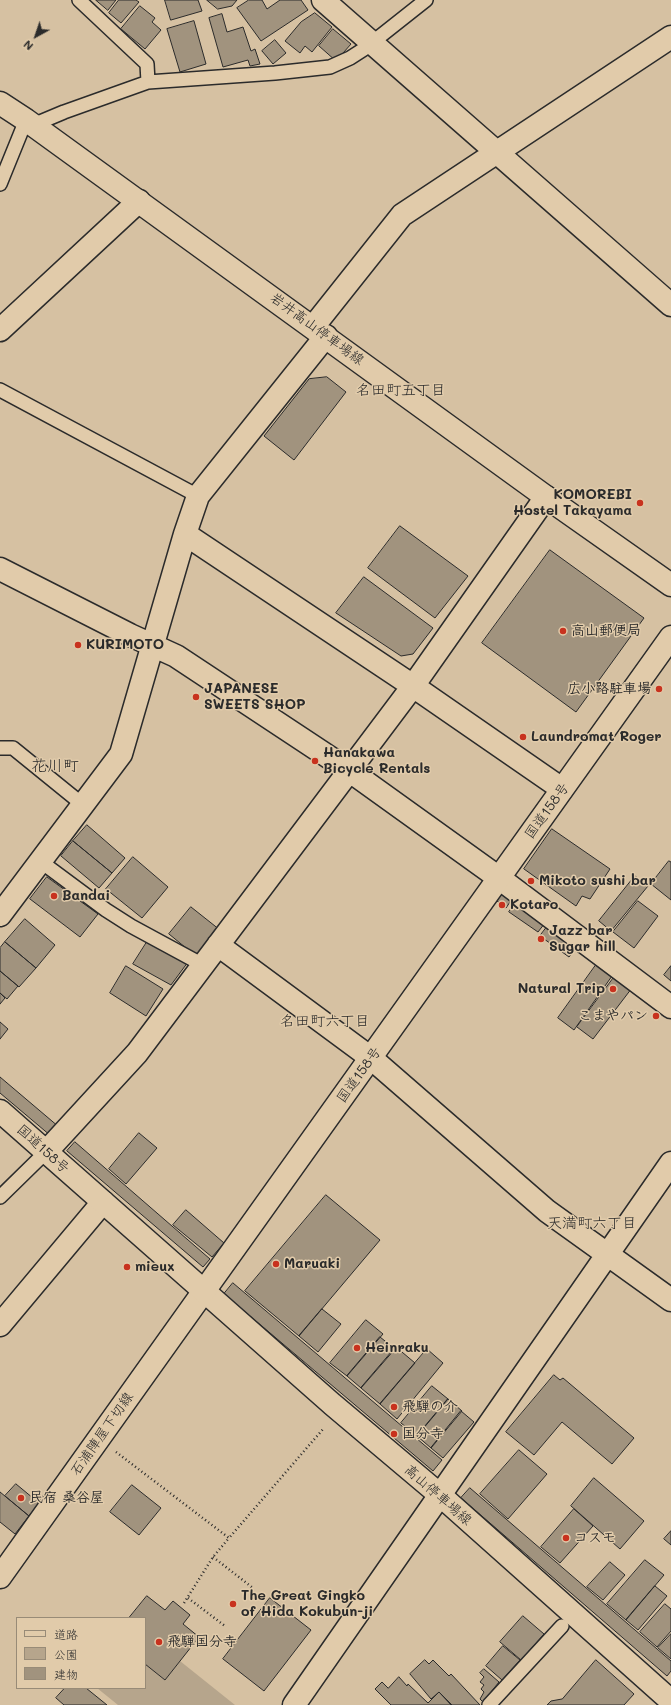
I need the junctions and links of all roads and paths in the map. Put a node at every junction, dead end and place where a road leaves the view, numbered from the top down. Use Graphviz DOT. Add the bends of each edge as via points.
graph roads {
  1 [pos="79,0"];
  2 [pos="323,0"];
  3 [pos="426,0"];
  4 [pos="671,37"];
  5 [pos="371,42"];
  6 [pos="148,82"];
  7 [pos="0,103"];
  8 [pos="29,122"];
  9 [pos="497,153"];
  10 [pos="0,184"];
  11 [pos="139,201"];
  12 [pos="671,305"];
  13 [pos="0,330"];
  14 [pos="320,331"];
  15 [pos="0,391"];
  16 [pos="198,496"];
  17 [pos="546,497"];
  18 [pos="185,534"];
  19 [pos="0,569"];
  20 [pos="671,585"];
  21 [pos="671,637"];
  22 [pos="153,644"];
  23 [pos="413,686"];
  24 [pos="0,748"];
  25 [pos="350,771"];
  26 [pos="562,789"];
  27 [pos="82,804"];
  28 [pos="40,861"];
  29 [pos="499,878"];
  30 [pos="0,915"];
  31 [pos="218,945"];
  32 [pos="203,965"];
  33 [pos="671,1007"];
  34 [pos="371,1058"];
  35 [pos="0,1111"];
  36 [pos="46,1152"];
  37 [pos="671,1163"];
  38 [pos="0,1197"];
  39 [pos="103,1202"];
  40 [pos="608,1255"];
  41 [pos="204,1291"];
  42 [pos="671,1300"];
  43 [pos="0,1325"];
  44 [pos="339,1410"];
  45 [pos="98,1438"];
  46 [pos="440,1495"];
  47 [pos="229,1538"];
  48 [pos="213,1558"];
  49 [pos="0,1577"];
  50 [pos="253,1588"];
  51 [pos="188,1598"];
  52 [pos="184,1603"];
  53 [pos="225,1626"];
  54 [pos="562,1626"];
  55 [pos="669,1697"];
  56 [pos="294,1705"];
  57 [pos="489,1705"];
  1 -- 6 [label="lane" via="147,64"];
  2 -- 5 [label="main road"];
  3 -- 5 [label="lane"];
  4 -- 9 [label="main road"];
  5 -- 6 [label="lane" via="350,58 330,66 275,73"];
  5 -- 9 [label="main road"];
  6 -- 8 [label="lane"];
  7 -- 8 [label="main road, 岩井高山停車場線"];
  8 -- 10 [label="lane"];
  8 -- 11 [label="main road, 岩井高山停車場線"];
  9 -- 12 [label="main road"];
  9 -- 14 [label="main road" via="402,215"];
  11 -- 13 [label="main road"];
  11 -- 14 [label="main road, 岩井高山停車場線"];
  14 -- 16 [label="main road"];
  14 -- 17 [label="main road, 岩井高山停車場線"];
  15 -- 16 [label="lane"];
  16 -- 18 [label="main road"];
  17 -- 20 [label="main road, 岩井高山停車場線"];
  17 -- 23 [label="main road"];
  18 -- 22 [label="main road"];
  18 -- 23 [label="main road"];
  19 -- 22 [label="main road"];
  21 -- 26 [label="main road, 国道158号"];
  22 -- 25 [label="main road" via="176,656"];
  22 -- 27 [label="main road" via="121,754"];
  23 -- 25 [label="main road"];
  23 -- 26 [label="main road"];
  24 -- 27 [label="lane" via="13,748"];
  25 -- 29 [label="main road"];
  25 -- 31 [label="main road"];
  26 -- 29 [label="main road, 国道158号"];
  27 -- 28 [label="main road"];
  28 -- 30 [label="main road"];
  28 -- 32 [label="lane" via="106,910"];
  29 -- 33 [label="main road"];
  29 -- 34 [label="main road, 国道158号"];
  31 -- 32 [label="main road"];
  31 -- 34 [label="main road"];
  32 -- 36 [label="main road" via="137,1052"];
  34 -- 40 [label="main road" via="547,1211"];
  34 -- 41 [label="main road, 国道158号"];
  35 -- 36 [label="main road, 国道158号"];
  36 -- 38 [label="lane"];
  36 -- 39 [label="main road, 国道158号"];
  37 -- 40 [label="main road"];
  39 -- 41 [label="main road, 国道158号"];
  39 -- 43 [label="main road"];
  40 -- 42 [label="main road"];
  40 -- 46 [label="main road"];
  41 -- 44 [label="main road, 高山停車場線"];
  41 -- 45 [label="main road, 石浦陣屋下切線"];
  44 -- 46 [label="main road, 高山停車場線"];
  44 -- 47 [label="path"];
  45 -- 47 [label="path"];
  45 -- 49 [label="main road, 石浦陣屋下切線"];
  46 -- 55 [label="main road, 高山停車場線"];
  46 -- 56 [label="main road"];
  47 -- 48 [label="path"];
  48 -- 50 [label="path"];
  48 -- 51 [label="path"];
  51 -- 52 [label="path"];
  51 -- 53 [label="path"];
  54 -- 57 [label="lane"];
}
